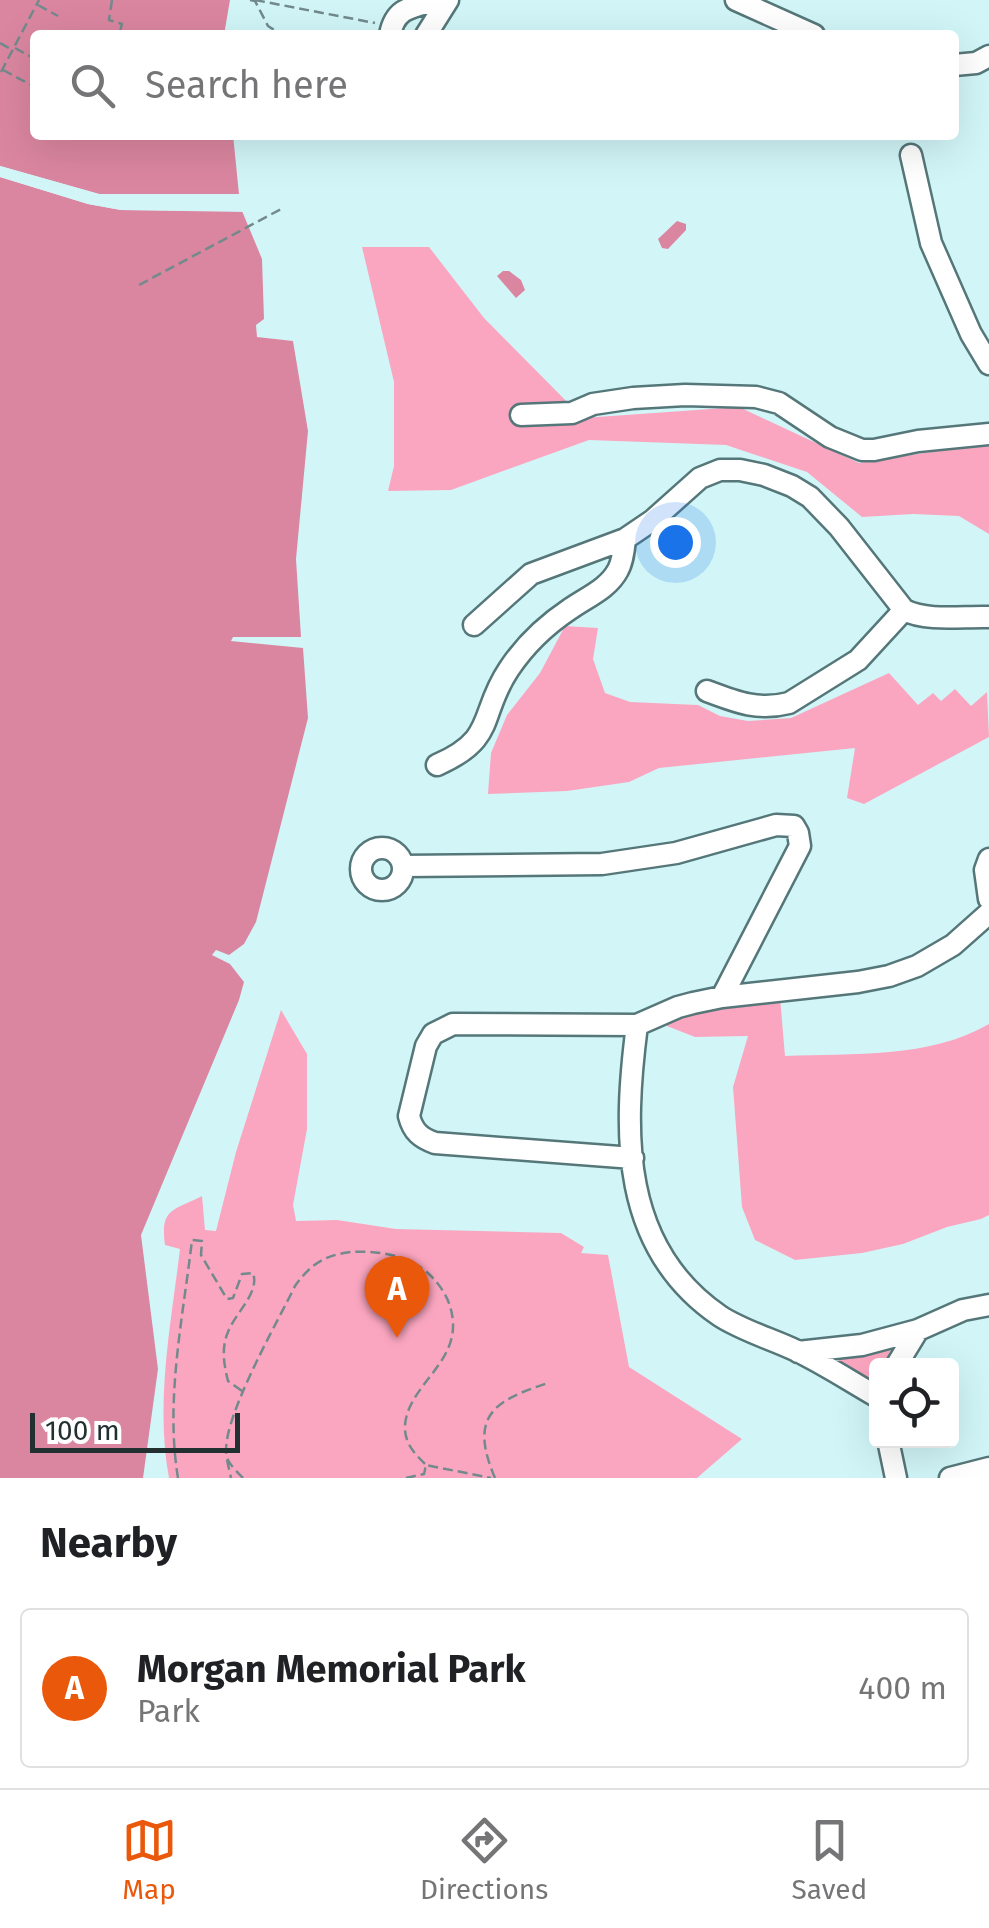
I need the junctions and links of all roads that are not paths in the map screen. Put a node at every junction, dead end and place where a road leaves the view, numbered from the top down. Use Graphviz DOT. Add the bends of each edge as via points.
graph roads {
  1 [pos="439,0"];
  2 [pos="448,0"];
  3 [pos="736,0"];
  4 [pos="390,30"];
  5 [pos="429,30"];
  6 [pos="803,30"];
  7 [pos="989,56"];
  8 [pos="959,64"];
  9 [pos="911,155"];
  10 [pos="989,364"];
  11 [pos="521,415"];
  12 [pos="989,434"];
  13 [pos="625,539"];
  14 [pos="904,610"];
  15 [pos="989,616"];
  16 [pos="474,625"];
  17 [pos="708,691"];
  18 [pos="437,765"];
  19 [pos="989,858"];
  20 [pos="402,866"];
  21 [pos="989,899"];
  22 [pos="989,913"];
  23 [pos="722,998"];
  24 [pos="637,1025"];
  25 [pos="632,1158"];
  26 [pos="989,1304"];
  27 [pos="918,1330"];
  28 [pos="798,1352"];
  29 [pos="901,1358"];
  30 [pos="869,1392"];
  31 [pos="890,1448"];
  32 [pos="989,1468"];
  33 [pos="896,1478"];
  34 [pos="950,1478"];
  1 -- 4 [label="street" via="406,9"];
  2 -- 5 [label="street"];
  3 -- 6 [label="street"];
  7 -- 8 [label="street"];
  9 -- 10 [label="street" via="932,243"];
  11 -- 12 [label="street" via="572,414 634,398 738,396 779,404 862,450"];
  13 -- 14 [label="street" via="700,478 720,470 764,476 810,497"];
  13 -- 16 [label="street" via="531,574"];
  13 -- 18 [label="street" via="610,581 532,640 504,677 480,736"];
  14 -- 15 [label="street"];
  14 -- 17 [label="street" via="858,660 789,703 746,706"];
  19 -- 21 [label="street"];
  20 -- 23 [label="street" via="602,864 676,853 768,826 794,826 800,846"];
  22 -- 23 [label="street" via="953,946 889,976"];
  23 -- 24 [label="street"];
  24 -- 25 [label="street"];
  24 -- 25 [label="street" via="446,1027 426,1046 409,1116 418,1135 435,1142"];
  25 -- 28 [label="street" via="644,1220 674,1275 724,1318"];
  26 -- 27 [label="street"];
  27 -- 28 [label="street"];
  27 -- 29 [label="street"];
  28 -- 30 [label="street"];
  31 -- 33 [label="street"];
  32 -- 34 [label="street"];
}
